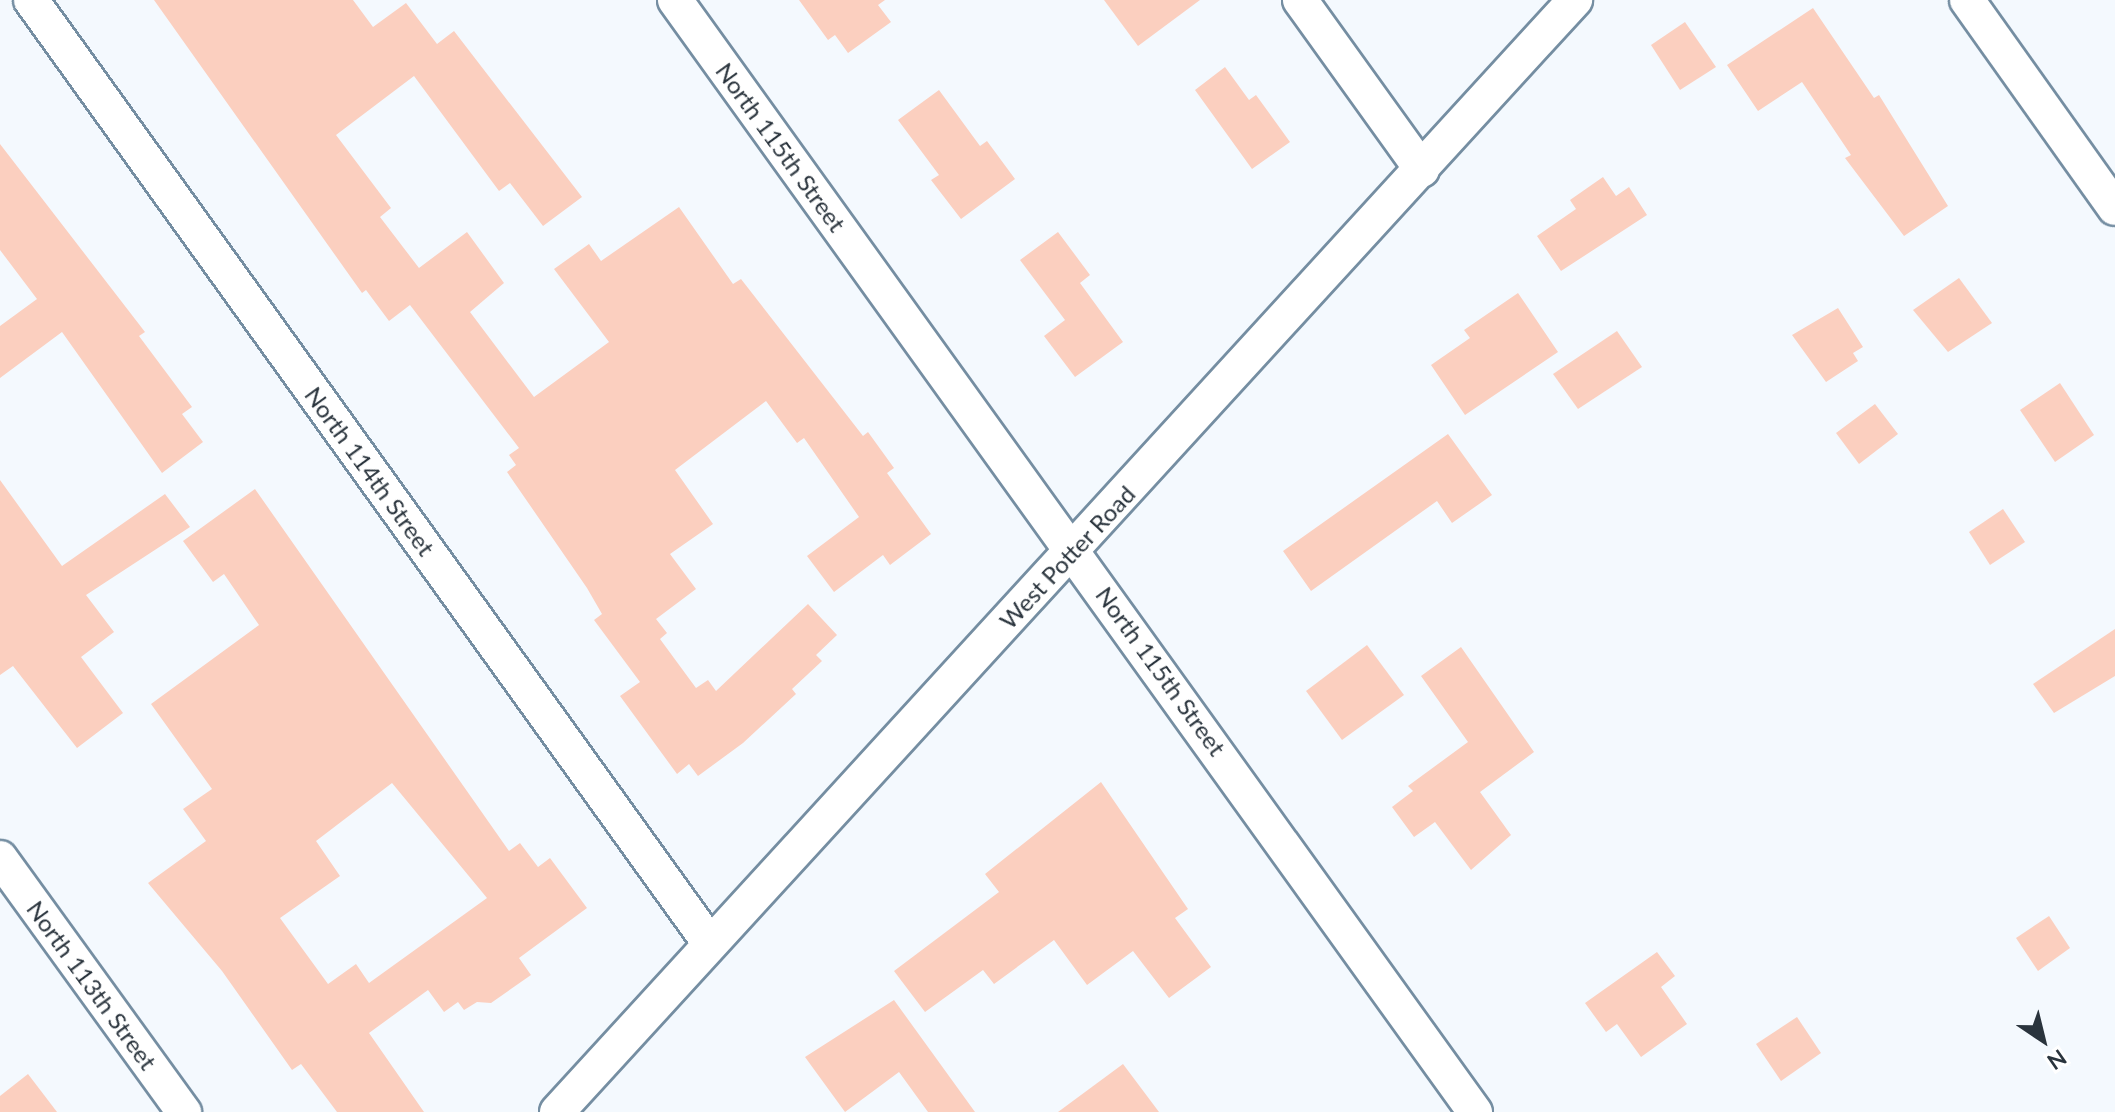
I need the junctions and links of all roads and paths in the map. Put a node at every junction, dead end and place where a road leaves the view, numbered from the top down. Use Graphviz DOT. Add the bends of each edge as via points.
graph roads {
  1 [pos="31,0"];
  2 [pos="675,0"];
  3 [pos="1300,0"];
  4 [pos="1575,0"];
  5 [pos="1967,0"];
  6 [pos="1422,170"];
  7 [pos="2115,208"];
  8 [pos="1074,549"];
  9 [pos="0,858"];
  10 [pos="709,942"];
  11 [pos="184,1112"];
  12 [pos="557,1112"];
  13 [pos="1475,1112"];
  1 -- 10 [label="street, North 114th Street"];
  2 -- 8 [label="street, North 115th Street"];
  3 -- 6 [label="street"];
  4 -- 6 [label="street, West Potter Road"];
  5 -- 7 [label="street"];
  6 -- 8 [label="street, West Potter Road"];
  8 -- 10 [label="street, West Potter Road"];
  8 -- 13 [label="street, North 115th Street"];
  9 -- 11 [label="street, North 113th Street"];
  10 -- 12 [label="street, West Potter Road"];
}
